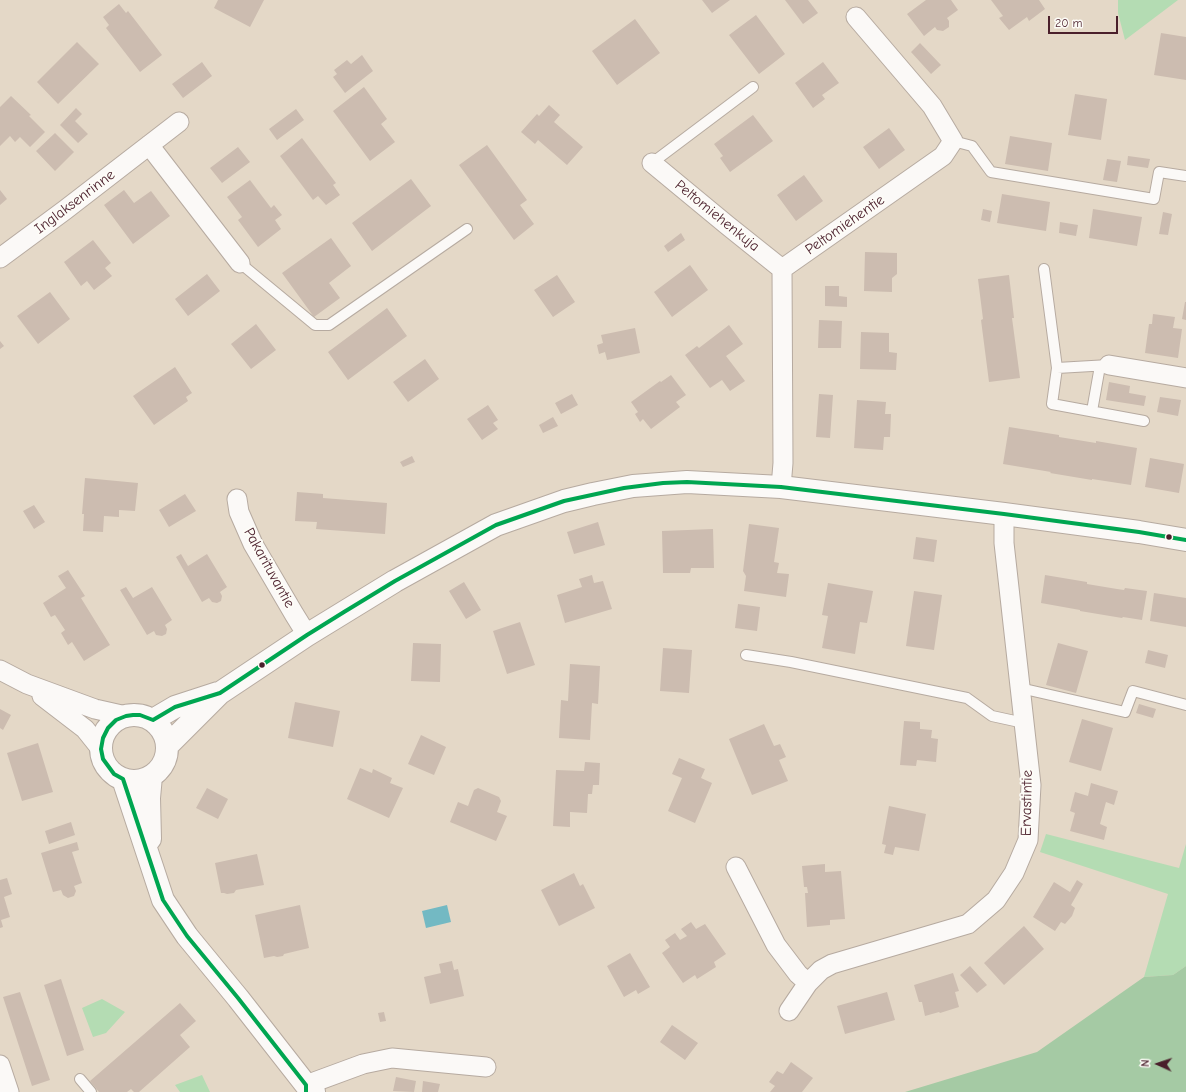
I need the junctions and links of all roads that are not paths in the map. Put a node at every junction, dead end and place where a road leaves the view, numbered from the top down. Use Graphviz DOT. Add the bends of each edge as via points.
graph roads {
  1 [pos="856,17"];
  2 [pos="753,87"];
  3 [pos="179,122"];
  4 [pos="953,141"];
  5 [pos="149,145"];
  6 [pos="652,164"];
  7 [pos="1186,176"];
  8 [pos="467,229"];
  9 [pos="0,258"];
  10 [pos="240,263"];
  11 [pos="782,269"];
  12 [pos="1044,269"];
  13 [pos="1105,365"];
  14 [pos="1057,368"];
  15 [pos="1186,378"];
  16 [pos="1092,411"];
  17 [pos="1144,421"];
  18 [pos="781,487"];
  19 [pos="237,499"];
  20 [pos="1004,514"];
  21 [pos="1186,540"];
  22 [pos="307,635"];
  23 [pos="746,655"];
  24 [pos="0,670"];
  25 [pos="27,684"];
  26 [pos="1020,688"];
  27 [pos="220,693"];
  28 [pos="1186,705"];
  29 [pos="126,716"];
  30 [pos="153,720"];
  31 [pos="1024,723"];
  32 [pos="167,746"];
  33 [pos="101,749"];
  34 [pos="151,776"];
  35 [pos="123,779"];
  36 [pos="150,862"];
  37 [pos="736,867"];
  38 [pos="808,984"];
  39 [pos="789,1011"];
  40 [pos="0,1065"];
  41 [pos="486,1067"];
  42 [pos="80,1079"];
  43 [pos="308,1090"];
  44 [pos="9,1092"];
  45 [pos="90,1092"];
  1 -- 4 [label="street" via="932,106"];
  2 -- 6 [label="lane"];
  3 -- 5 [label="street, Inglaksenrinne"];
  4 -- 7 [label="lane" via="972,146 991,172 1154,198 1159,172"];
  4 -- 11 [label="street, Peltomiehentie" via="943,156"];
  5 -- 9 [label="street, Inglaksenrinne"];
  5 -- 10 [label="street"];
  6 -- 11 [label="street, Peltomiehenkuja"];
  8 -- 10 [label="lane" via="330,324 315,325"];
  11 -- 18 [label="street"];
  12 -- 14 [label="lane"];
  13 -- 14 [label="lane"];
  13 -- 15 [label="street"];
  13 -- 16 [label="lane"];
  14 -- 16 [label="lane" via="1052,404"];
  16 -- 17 [label="lane"];
  18 -- 20 [label="street"];
  18 -- 22 [label="street" via="663,483 624,488 564,501 496,525"];
  19 -- 22 [label="street, Pakarituvantie" via="238,512 253,544"];
  20 -- 21 [label="street"];
  20 -- 26 [label="street, Ervastintie" via="1004,543"];
  22 -- 27 [label="street"];
  23 -- 31 [label="lane" via="967,698 992,716"];
  24 -- 25 [label="street"];
  25 -- 29 [label="street" via="95,709"];
  25 -- 33 [label="street" via="85,729"];
  26 -- 28 [label="lane" via="1125,712 1133,691"];
  26 -- 31 [label="street, Ervastintie"];
  27 -- 30 [label="street" via="175,707"];
  27 -- 32 [label="street"];
  29 -- 30 [label="street" via="140,715"];
  29 -- 33 [label="street" via="116,720 108,728"];
  30 -- 32 [label="street" via="165,736"];
  31 -- 38 [label="street, Ervastintie" via="1031,785 1028,840 1014,873 996,900 968,924 832,964"];
  32 -- 34 [label="street" via="163,764"];
  33 -- 35 [label="street" via="108,767"];
  34 -- 35 [label="street" via="142,780"];
  34 -- 36 [label="street"];
  35 -- 36 [label="street"];
  36 -- 43 [label="street" via="163,900 187,936"];
  37 -- 38 [label="street" via="776,945"];
  38 -- 39 [label="street, Ervastintie"];
  40 -- 44 [label="street"];
  41 -- 43 [label="street" via="392,1058 363,1064"];
  42 -- 45 [label="lane"];
}
